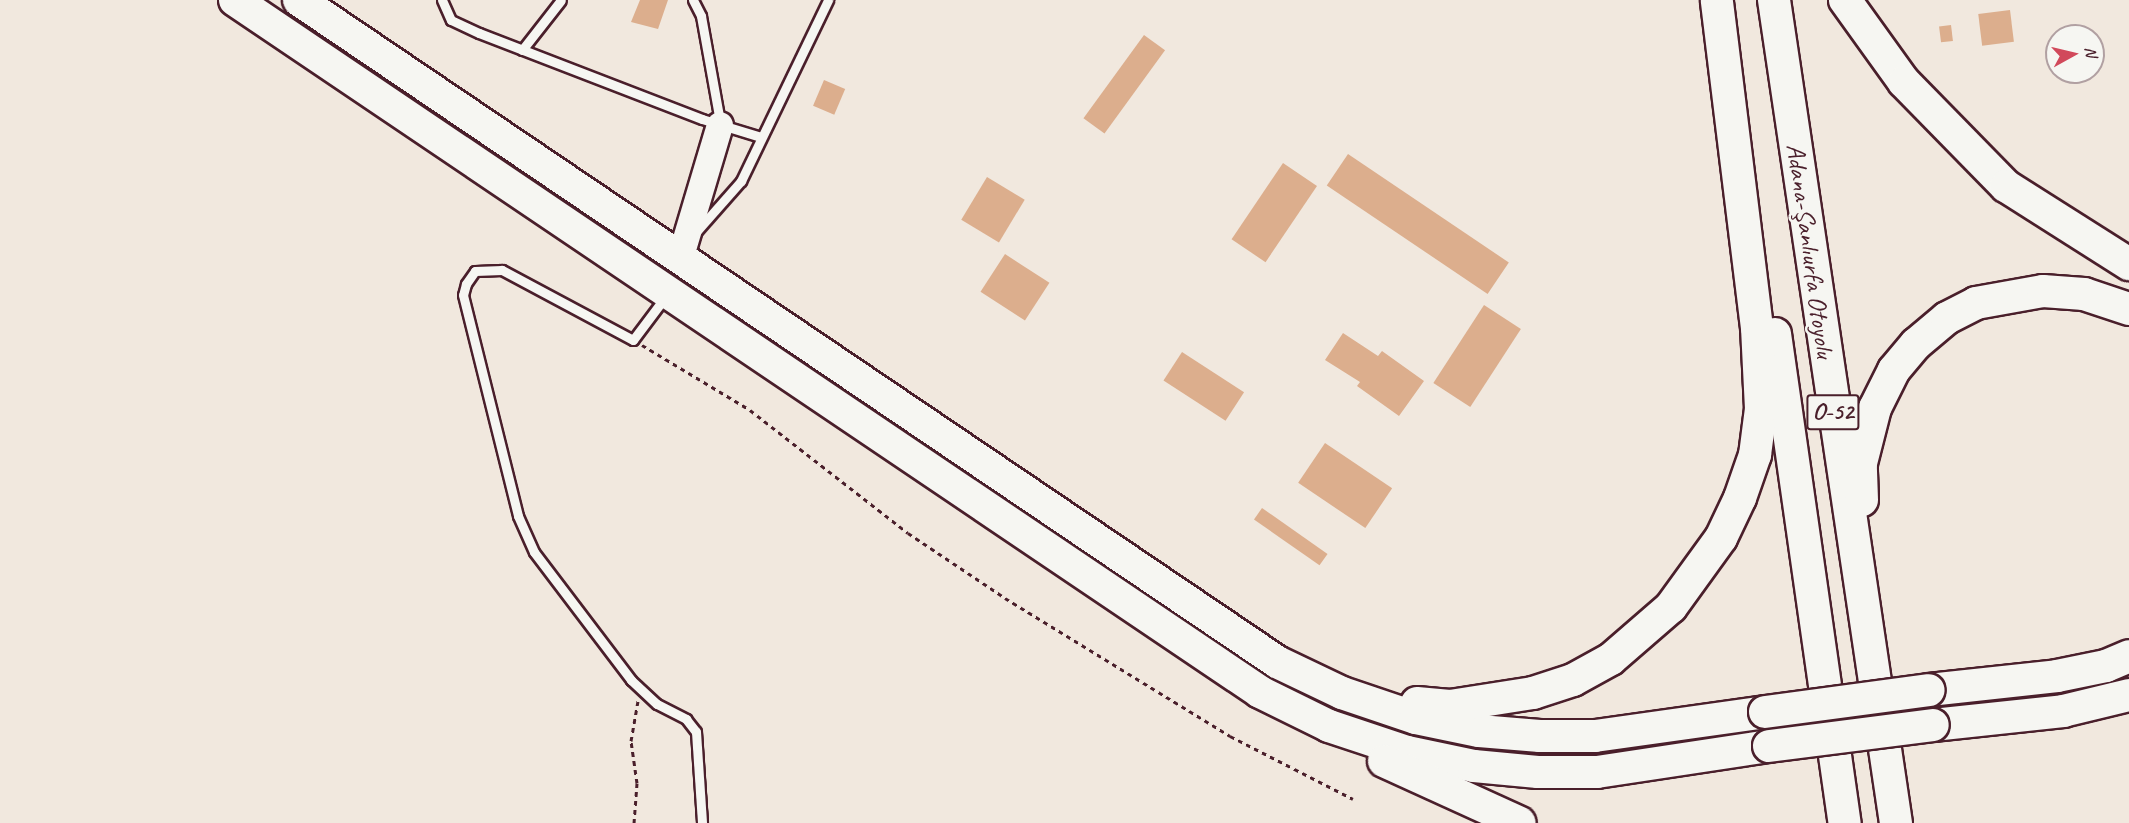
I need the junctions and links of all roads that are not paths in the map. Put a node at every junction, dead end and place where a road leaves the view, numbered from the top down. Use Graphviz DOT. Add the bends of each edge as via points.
graph roads {
  1 [pos="212,0"];
  2 [pos="235,0"];
  3 [pos="298,0"];
  4 [pos="325,0"];
  5 [pos="442,0"];
  6 [pos="561,0"];
  7 [pos="693,0"];
  8 [pos="828,0"];
  9 [pos="1717,0"];
  10 [pos="1728,0"];
  11 [pos="1774,0"];
  12 [pos="1845,0"];
  13 [pos="522,50"];
  14 [pos="482,121"];
  15 [pos="720,125"];
  16 [pos="761,137"];
  17 [pos="451,147"];
  18 [pos="680,250"];
  19 [pos="2129,264"];
  20 [pos="668,293"];
  21 [pos="2129,309"];
  22 [pos="1176,593"];
  23 [pos="1156,622"];
  24 [pos="2129,656"];
  25 [pos="2129,694"];
  26 [pos="702,823"];
  27 [pos="1520,823"];
  28 [pos="1845,823"];
  29 [pos="1896,823"];
  1 -- 17 [label="highway"];
  2 -- 17 [label="highway"];
  3 -- 14 [label="highway"];
  4 -- 14 [label="highway"];
  5 -- 13 [label="lane" via="451,20"];
  6 -- 13 [label="lane"];
  7 -- 15 [label="lane" via="701,16"];
  8 -- 16 [label="lane"];
  9 -- 22 [label="highway" via="1757,328 1761,409 1755,455 1740,498 1721,538 1671,607 1611,659 1573,680 1533,693 1450,705 1410,703 1333,681 1283,657"];
  10 -- 28 [label="highway, Adana-Şanlıurfa Otoyolu / O-52"];
  11 -- 29 [label="highway, Adana-Şanlıurfa Otoyolu / O-52"];
  12 -- 19 [label="highway" via="1904,82 2006,186"];
  13 -- 15 [label="lane"];
  14 -- 18 [label="highway"];
  15 -- 16 [label="lane"];
  15 -- 18 [label="street"];
  16 -- 18 [label="lane" via="741,181"];
  17 -- 20 [label="highway"];
  18 -- 22 [label="highway"];
  20 -- 23 [label="highway"];
  20 -- 26 [label="lane" via="633,340 502,270 476,271 466,284 468,314 518,516 534,552 643,692 686,719 696,732"];
  21 -- 29 [label="highway" via="2084,294 2043,291 1976,303 1947,318 1916,344 1894,370 1875,408 1861,463 1862,510"];
  22 -- 24 [label="highway, bridge" via="1277,662 1342,693 1416,718 1479,731 1595,736 2057,676 2106,666"];
  23 -- 25 [label="highway, bridge" via="1260,692 1329,726 1407,752 1474,766 1598,772 1769,746 2063,711"];
  23 -- 27 [label="highway" via="1257,696 1326,736"];
}
